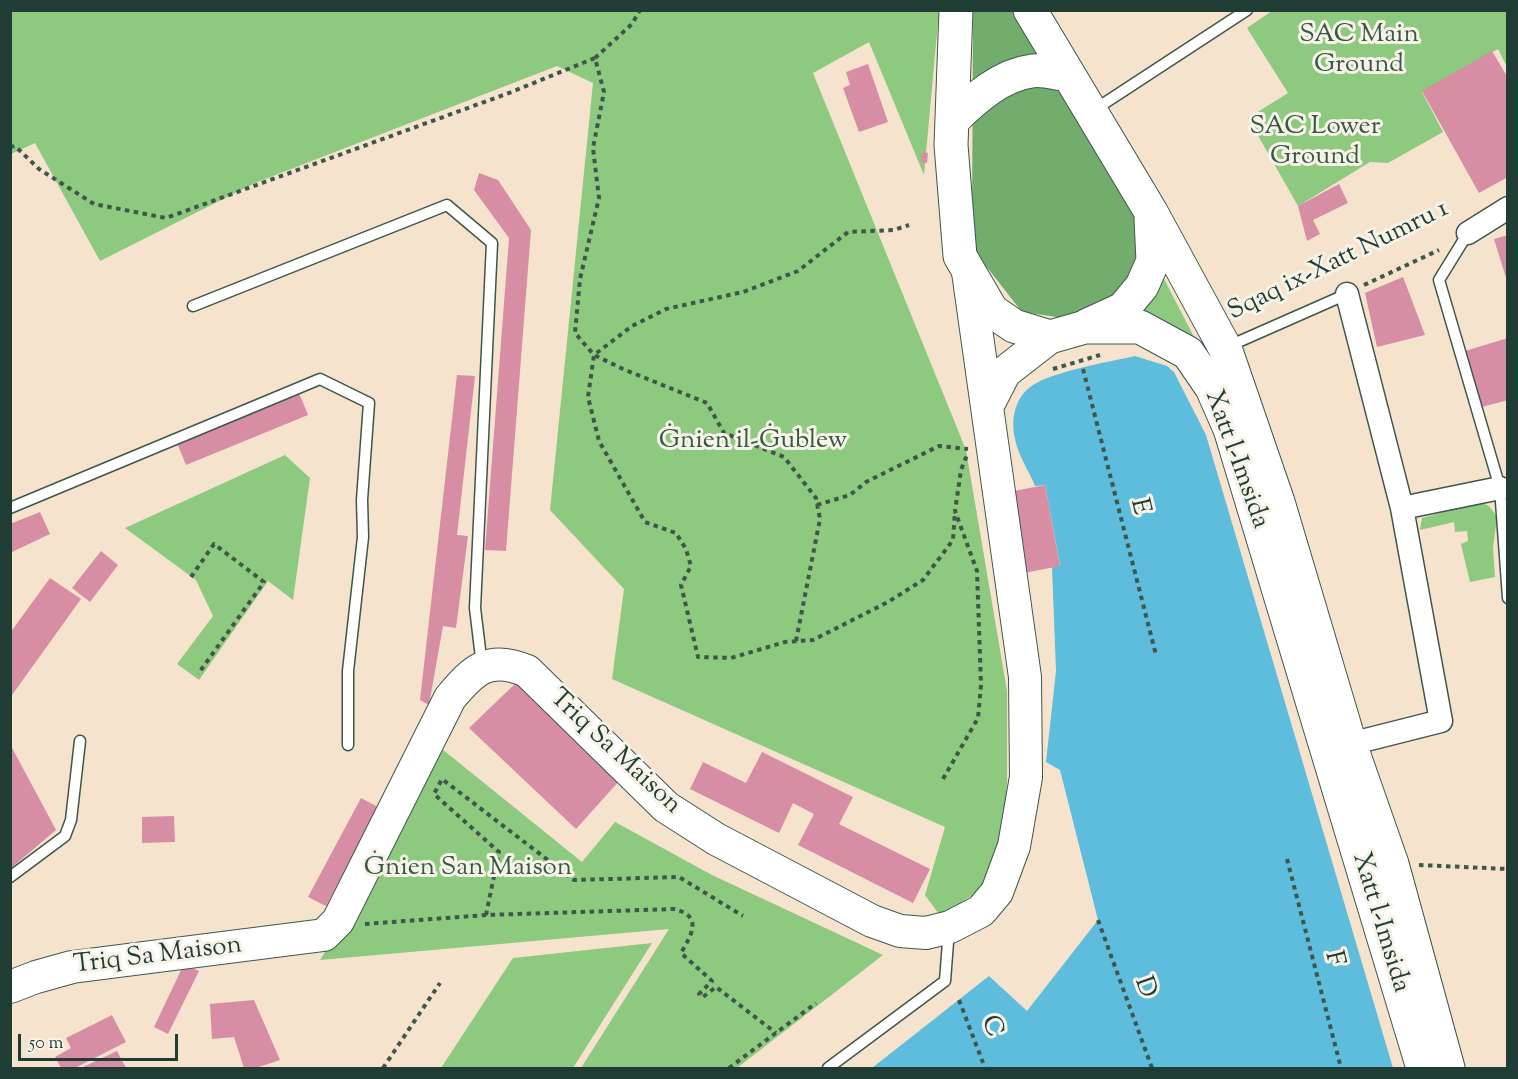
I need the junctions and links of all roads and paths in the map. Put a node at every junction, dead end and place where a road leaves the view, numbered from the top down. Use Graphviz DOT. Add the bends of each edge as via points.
graph roads {
  1 [pos="640,10"];
  2 [pos="956,10"];
  3 [pos="1030,10"];
  4 [pos="1247,10"];
  5 [pos="595,58"];
  6 [pos="1069,75"];
  7 [pos="1091,112"];
  8 [pos="953,120"];
  9 [pos="10,147"];
  10 [pos="1508,208"];
  11 [pos="1151,212"];
  12 [pos="909,225"];
  13 [pos="1468,233"];
  14 [pos="968,272"];
  15 [pos="1347,294"];
  16 [pos="193,306"];
  17 [pos="1085,327"];
  18 [pos="1050,337"];
  19 [pos="1225,348"];
  20 [pos="1107,353"];
  21 [pos="594,355"];
  22 [pos="1083,369"];
  23 [pos="1043,373"];
  24 [pos="988,405"];
  25 [pos="970,446"];
  26 [pos="973,458"];
  27 [pos="1500,488"];
  28 [pos="817,505"];
  29 [pos="10,508"];
  30 [pos="1402,508"];
  31 [pos="955,511"];
  32 [pos="191,577"];
  33 [pos="1508,598"];
  34 [pos="796,641"];
  35 [pos="1156,655"];
  36 [pos="482,666"];
  37 [pos="198,674"];
  38 [pos="80,741"];
  39 [pos="1350,744"];
  40 [pos="348,745"];
  41 [pos="943,779"];
  42 [pos="1287,859"];
  43 [pos="1392,864"];
  44 [pos="1508,869"];
  45 [pos="10,876"];
  46 [pos="486,915"];
  47 [pos="743,916"];
  48 [pos="1098,920"];
  49 [pos="338,921"];
  50 [pos="950,927"];
  51 [pos="440,983"];
  52 [pos="10,987"];
  53 [pos="959,1000"];
  54 [pos="816,1003"];
  55 [pos="776,1033"];
  56 [pos="383,1068"];
  57 [pos="729,1068"];
  58 [pos="828,1068"];
  59 [pos="985,1068"];
  60 [pos="1152,1068"];
  61 [pos="1341,1068"];
  62 [pos="1423,1068"];
  63 [pos="1448,1068"];
  1 -- 5 [label="path" via="632,24"];
  2 -- 8 [label="highway"];
  3 -- 6 [label="highway, Xatt l-Imsida"];
  4 -- 7 [label="lane"];
  5 -- 9 [label="path" via="166,218 94,204 39,169 15,146"];
  5 -- 21 [label="path" via="604,92 593,147 599,198 580,279 575,333"];
  6 -- 7 [label="highway, Xatt l-Imsida"];
  6 -- 8 [label="highway" via="1032,70 1002,81"];
  7 -- 11 [label="highway, Xatt l-Imsida"];
  8 -- 14 [label="highway" via="951,145 960,256"];
  10 -- 13 [label="street, Sqaq ix-Xatt Numru 1"];
  11 -- 17 [label="highway" via="1154,261 1142,286 1123,309"];
  11 -- 19 [label="highway, Xatt l-Imsida"];
  12 -- 21 [label="path" via="894,230 848,232 798,270 743,292 666,309 632,326"];
  13 -- 15 [label="path, Sqaq ix-Xatt Numru 1" via="1437,252"];
  13 -- 27 [label="lane" via="1438,280"];
  14 -- 18 [label="highway" via="993,311 1014,326"];
  14 -- 24 [label="street, Triq Sa Maison"];
  15 -- 19 [label="lane, Sqaq ix-Xatt Numru 1"];
  15 -- 30 [label="street"];
  16 -- 36 [label="lane" via="447,205 492,243 475,608"];
  17 -- 18 [label="highway, Xatt l-Imsida"];
  17 -- 62 [label="highway, Xatt l-Imsida" via="1140,327 1188,352 1212,388 1230,429"];
  18 -- 24 [label="street" via="1005,372"];
  19 -- 39 [label="highway, Xatt l-Imsida" via="1278,502"];
  20 -- 23 [label="path"];
  21 -- 28 [label="path" via="707,403 724,433 784,457 816,498"];
  21 -- 34 [label="path" via="588,397 599,441 645,522 676,533 687,549 691,566 681,585 698,657 731,658"];
  22 -- 35 [label="path, E"];
  24 -- 50 [label="street, Triq Sa Maison" via="1025,677 1026,777 1014,846 997,892 981,910"];
  25 -- 26 [label="path"];
  25 -- 28 [label="path" via="939,446 866,482 850,495"];
  25 -- 31 [label="path" via="961,470"];
  27 -- 30 [label="street"];
  27 -- 33 [label="lane"];
  28 -- 34 [label="path" via="818,529"];
  29 -- 40 [label="lane" via="320,379 369,403 363,537 348,671"];
  30 -- 39 [label="street" via="1441,721"];
  31 -- 34 [label="path" via="953,540 923,580 813,640"];
  31 -- 41 [label="path" via="977,571 981,685 978,717"];
  32 -- 37 [label="path" via="214,544 264,582"];
  36 -- 49 [label="street, Triq Sa Maison" via="450,698"];
  36 -- 50 [label="street, Triq Sa Maison" via="508,663 527,671 666,807 716,839 872,921 900,931 926,933"];
  38 -- 45 [label="lane" via="71,820 65,836"];
  39 -- 43 [label="highway, Xatt l-Imsida"];
  42 -- 61 [label="path, F"];
  43 -- 44 [label="path"];
  43 -- 63 [label="highway, Xatt l-Imsida"];
  46 -- 47 [label="path" via="499,852 434,794 442,779 574,880 679,877"];
  46 -- 49 [label="path" via="354,925"];
  46 -- 55 [label="path" via="674,909 685,912 692,920 692,933 681,953 712,981 699,994 703,997 716,987"];
  48 -- 60 [label="path, D"];
  49 -- 52 [label="street, Triq Sa Maison" via="324,935 72,967"];
  50 -- 58 [label="lane" via="945,981"];
  51 -- 56 [label="path"];
  53 -- 59 [label="path, C"];
  54 -- 55 [label="path"];
  55 -- 57 [label="path"];
}
